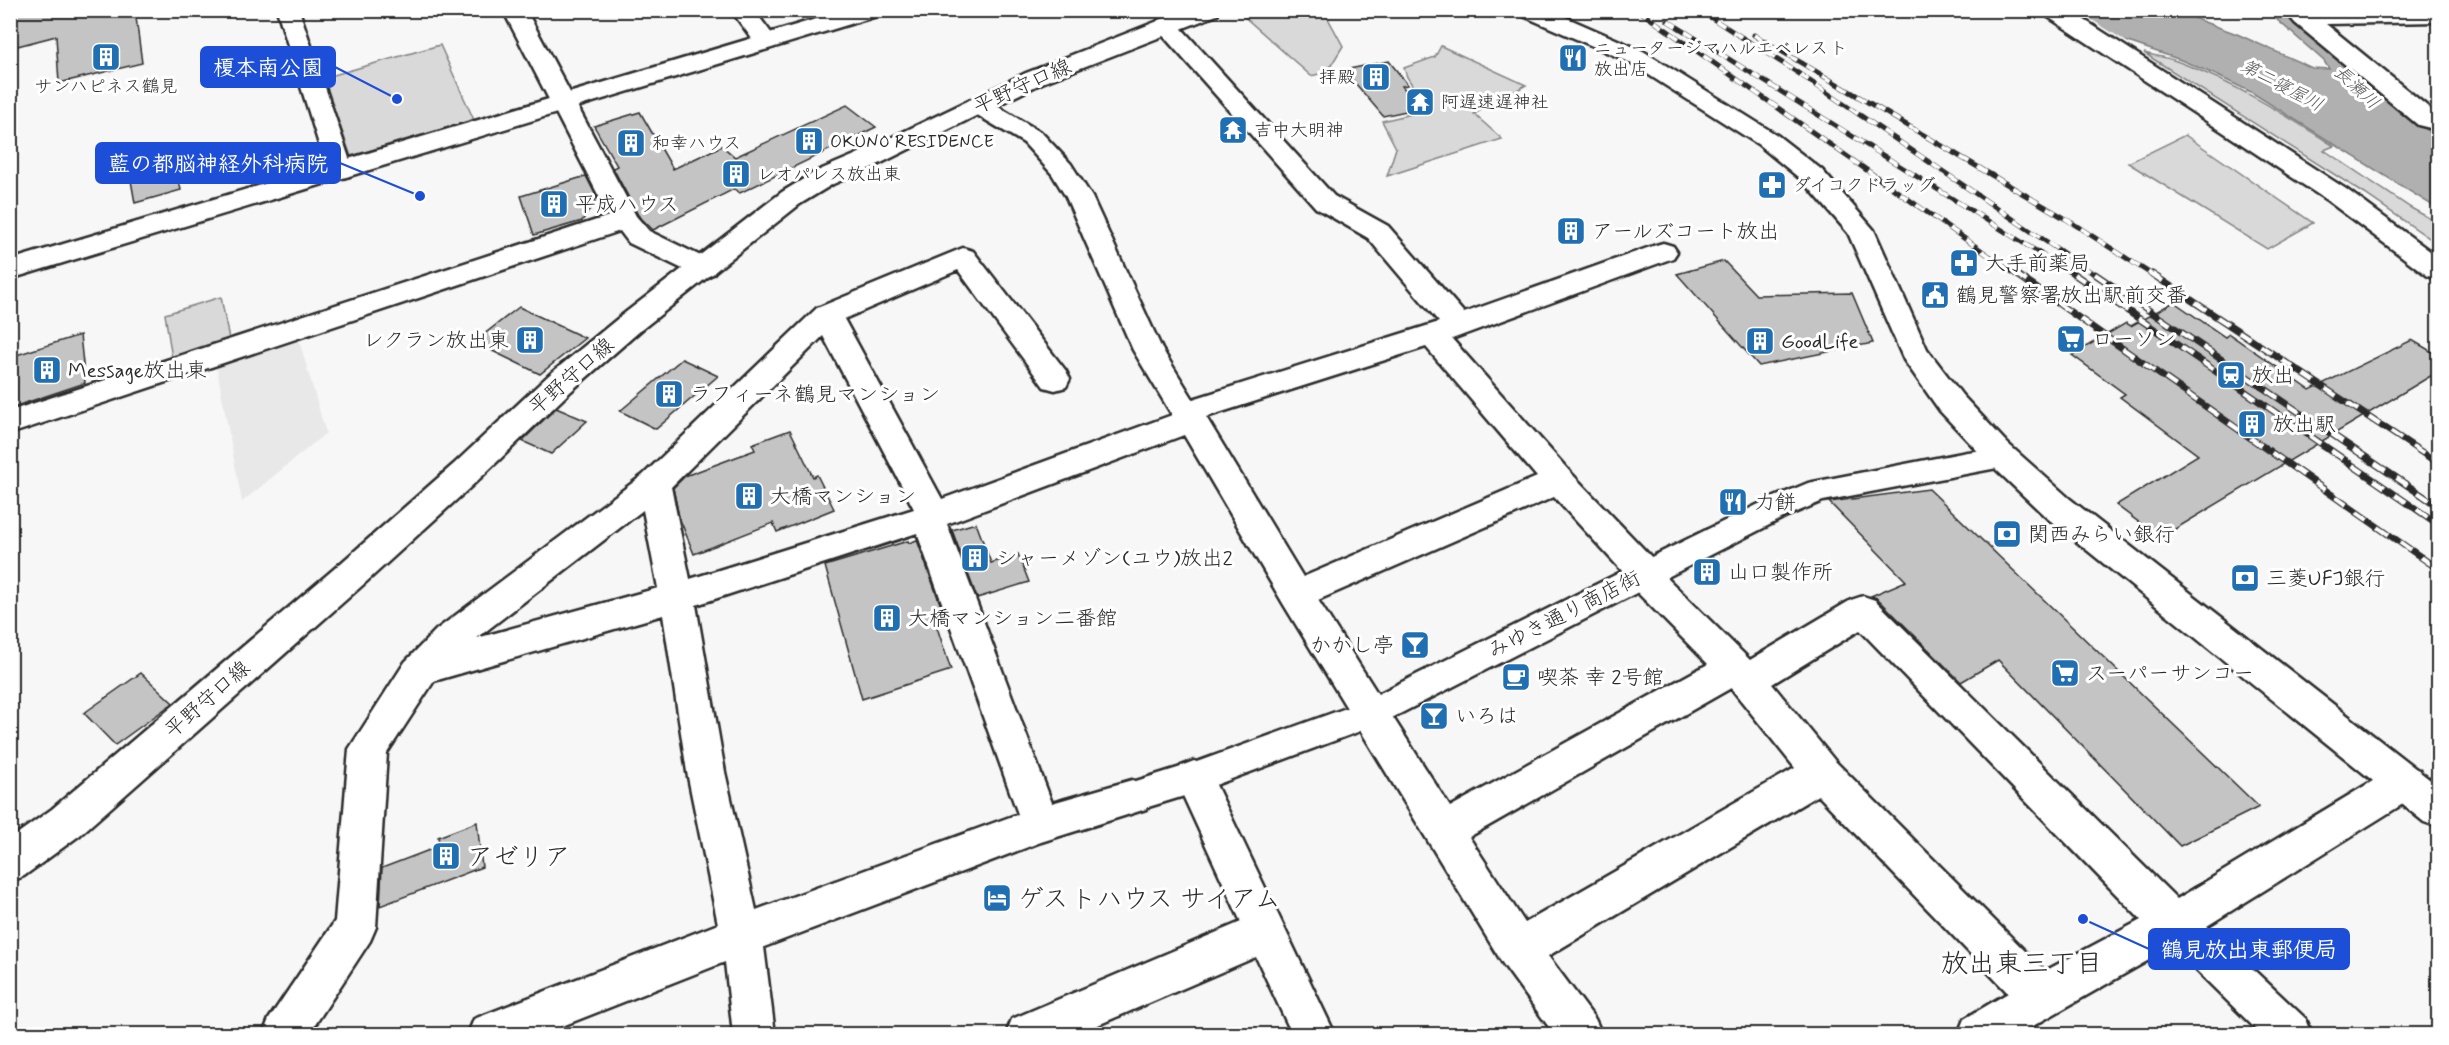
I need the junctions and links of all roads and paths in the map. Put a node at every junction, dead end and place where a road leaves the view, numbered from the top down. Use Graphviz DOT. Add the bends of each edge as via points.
graph roads {
  1 [pos="288,10"];
  2 [pos="514,10"];
  3 [pos="742,10"];
  4 [pos="872,10"];
  5 [pos="1209,10"];
  6 [pos="1529,10"];
  7 [pos="2053,10"];
  8 [pos="2299,14"];
  9 [pos="2439,15"];
  10 [pos="1166,25"];
  11 [pos="766,42"];
  12 [pos="564,103"];
  13 [pos="978,105"];
  14 [pos="2439,123"];
  15 [pos="340,170"];
  16 [pos="625,220"];
  17 [pos="1663,252"];
  18 [pos="703,268"];
  19 [pos="10,270"];
  20 [pos="2439,270"];
  21 [pos="826,315"];
  22 [pos="1445,330"];
  23 [pos="1055,379"];
  24 [pos="1189,416"];
  25 [pos="10,423"];
  26 [pos="2003,458"];
  27 [pos="1559,481"];
  28 [pos="654,484"];
  29 [pos="931,516"];
  30 [pos="1644,574"];
  31 [pos="1296,596"];
  32 [pos="677,597"];
  33 [pos="425,668"];
  34 [pos="1741,674"];
  35 [pos="1371,712"];
  36 [pos="1822,773"];
  37 [pos="1194,778"];
  38 [pos="2405,782"];
  39 [pos="1132,798"];
  40 [pos="2439,809"];
  41 [pos="1041,824"];
  42 [pos="1443,831"];
  43 [pos="10,863"];
  44 [pos="2173,924"];
  45 [pos="1266,932"];
  46 [pos="740,936"];
  47 [pos="1518,951"];
  48 [pos="2041,996"];
  49 [pos="1984,1033"];
  50 [pos="284,1035"];
  51 [pos="489,1035"];
  52 [pos="754,1035"];
  53 [pos="1027,1035"];
  54 [pos="1314,1035"];
  55 [pos="1580,1035"];
  56 [pos="2290,1035"];
  1 -- 15 [label="street"];
  2 -- 12 [label="street"];
  3 -- 11 [label="street"];
  4 -- 11 [label="street"];
  5 -- 10 [label="street, 平野守口線"];
  6 -- 26 [label="street" via="1635,56 1768,140 1813,176 1860,230 1914,353 1952,403"];
  7 -- 20 [label="street" via="2337,195"];
  8 -- 9 [label="street"];
  8 -- 14 [label="street" via="2427,120"];
  10 -- 13 [label="street, 平野守口線"];
  10 -- 22 [label="street" via="1325,202 1378,232"];
  11 -- 12 [label="street"];
  12 -- 15 [label="street"];
  12 -- 16 [label="street"];
  13 -- 18 [label="street, 平野守口線" via="824,178 791,198"];
  13 -- 24 [label="street" via="1033,138 1062,170 1079,197 1148,350"];
  15 -- 19 [label="street"];
  16 -- 18 [label="street" via="639,237"];
  16 -- 25 [label="street"];
  17 -- 22 [label="street"];
  18 -- 43 [label="street, 平野守口線" via="560,383 346,579 66,822"];
  21 -- 23 [label="street" via="963,257"];
  21 -- 28 [label="street"];
  21 -- 29 [label="street"];
  22 -- 24 [label="street"];
  22 -- 27 [label="street"];
  24 -- 29 [label="street"];
  24 -- 31 [label="street"];
  26 -- 30 [label="street, みゆき通り商店街" via="1818,491"];
  26 -- 38 [label="street" via="2058,508"];
  27 -- 30 [label="street"];
  27 -- 31 [label="street"];
  28 -- 32 [label="street"];
  28 -- 33 [label="street" via="449,640"];
  29 -- 32 [label="street"];
  29 -- 41 [label="street"];
  30 -- 34 [label="street"];
  30 -- 35 [label="street, みゆき通り商店街"];
  31 -- 35 [label="street"];
  32 -- 33 [label="street"];
  32 -- 46 [label="street" via="706,772"];
  33 -- 50 [label="street" via="368,749 355,927"];
  34 -- 36 [label="street"];
  34 -- 42 [label="street"];
  34 -- 44 [label="street" via="1863,610"];
  35 -- 37 [label="street, みゆき通り商店街"];
  35 -- 42 [label="street"];
  36 -- 47 [label="street"];
  36 -- 48 [label="street"];
  37 -- 39 [label="street, みゆき通り商店街"];
  37 -- 45 [label="street"];
  38 -- 40 [label="street"];
  38 -- 44 [label="street"];
  39 -- 41 [label="street"];
  41 -- 46 [label="street"];
  42 -- 47 [label="street"];
  44 -- 48 [label="street"];
  44 -- 56 [label="street" via="2207,952"];
  45 -- 53 [label="street"];
  45 -- 54 [label="street"];
  46 -- 51 [label="street"];
  46 -- 52 [label="street"];
  47 -- 55 [label="street"];
  48 -- 49 [label="street"];
}
